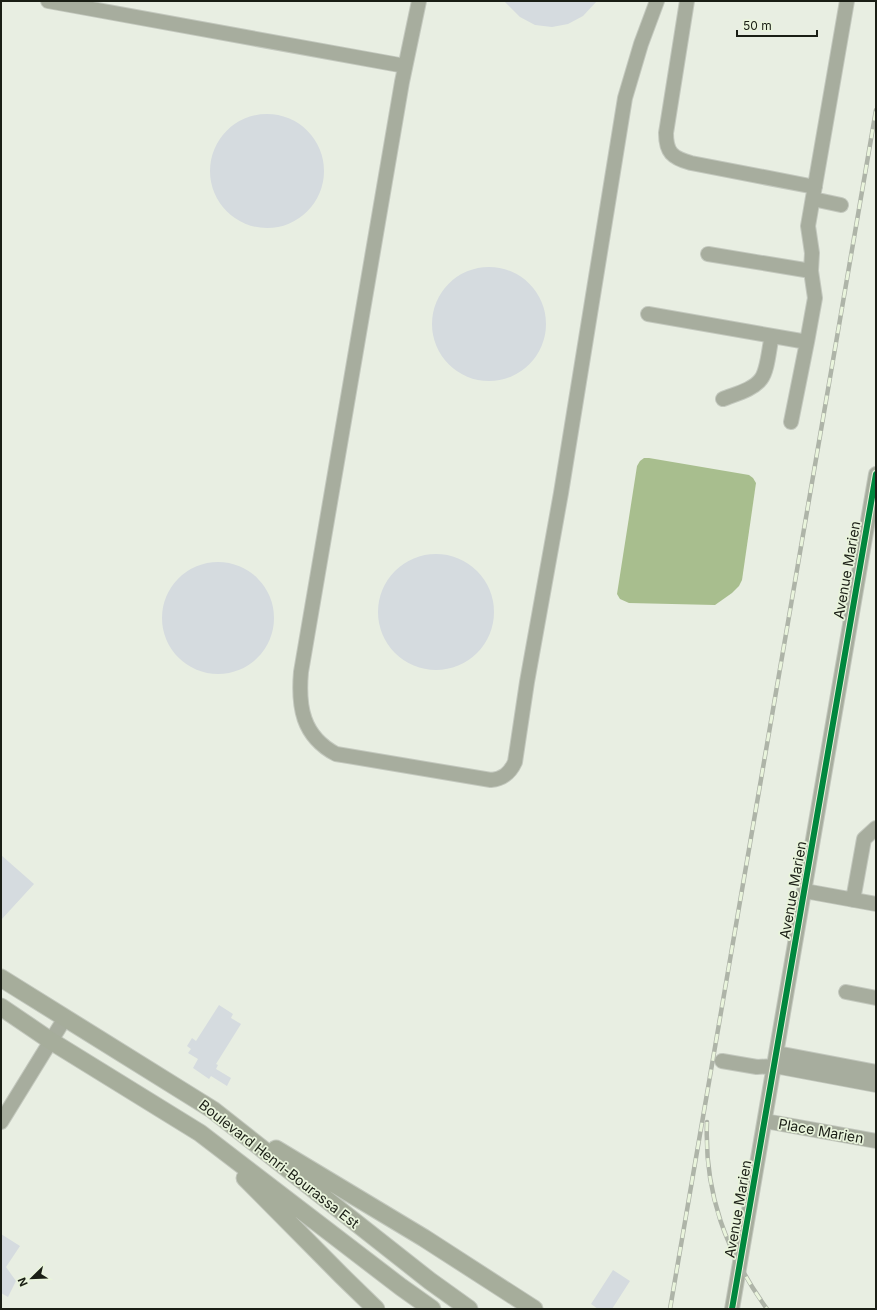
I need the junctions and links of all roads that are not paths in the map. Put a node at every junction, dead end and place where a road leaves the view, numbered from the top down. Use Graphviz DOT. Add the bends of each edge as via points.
graph roads {
  1 [pos="48,1"];
  2 [pos="419,1"];
  3 [pos="657,1"];
  4 [pos="687,1"];
  5 [pos="847,1"];
  6 [pos="405,66"];
  7 [pos="814,193"];
  8 [pos="841,205"];
  9 [pos="708,254"];
  10 [pos="811,271"];
  11 [pos="648,314"];
  12 [pos="772,336"];
  13 [pos="806,342"];
  14 [pos="723,400"];
  15 [pos="791,422"];
  16 [pos="876,474"];
  17 [pos="876,828"];
  18 [pos="805,891"];
  19 [pos="853,900"];
  20 [pos="876,904"];
  21 [pos="1,978"];
  22 [pos="846,992"];
  23 [pos="876,998"];
  24 [pos="1,1007"];
  25 [pos="65,1018"];
  26 [pos="51,1040"];
  27 [pos="776,1060"];
  28 [pos="722,1061"];
  29 [pos="876,1072"];
  30 [pos="876,1085"];
  31 [pos="213,1110"];
  32 [pos="765,1121"];
  33 [pos="1,1122"];
  34 [pos="200,1133"];
  35 [pos="876,1141"];
  36 [pos="376,1309"];
  37 [pos="432,1309"];
  38 [pos="469,1309"];
  39 [pos="534,1309"];
  40 [pos="732,1309"];
  1 -- 6 [label="street"];
  2 -- 6 [label="street"];
  3 -- 6 [label="street" via="625,98 515,762 508,774 490,780 336,754 319,742 306,725 300,700 304,652"];
  4 -- 7 [label="street" via="666,133 667,148 676,158 691,163"];
  5 -- 7 [label="street"];
  7 -- 8 [label="street"];
  7 -- 10 [label="street" via="808,226 812,253"];
  9 -- 10 [label="street"];
  10 -- 13 [label="street" via="815,298"];
  11 -- 12 [label="street"];
  12 -- 13 [label="street"];
  12 -- 14 [label="street" via="762,378 745,390"];
  13 -- 15 [label="street"];
  16 -- 18 [label="street, Avenue Marien"];
  17 -- 19 [label="street" via="864,839"];
  18 -- 19 [label="street"];
  18 -- 27 [label="street, Avenue Marien"];
  19 -- 20 [label="street"];
  21 -- 25 [label="main road, Boulevard Henri-Bourassa Est"];
  22 -- 23 [label="street"];
  24 -- 26 [label="main road, Boulevard Henri-Bourassa Est"];
  25 -- 26 [label="street"];
  25 -- 31 [label="main road, Boulevard Henri-Bourassa Est"];
  26 -- 33 [label="street"];
  26 -- 34 [label="main road, Boulevard Henri-Bourassa Est"];
  27 -- 28 [label="street" via="758,1067"];
  27 -- 29 [label="street"];
  27 -- 30 [label="street"];
  27 -- 32 [label="street, Avenue Marien"];
  31 -- 38 [label="main road, Boulevard Henri-Bourassa Est"];
  31 -- 39 [label="main road" via="424,1238"];
  32 -- 35 [label="street, Place Marien"];
  32 -- 40 [label="street, Avenue Marien"];
  34 -- 36 [label="main road"];
  34 -- 37 [label="main road, Boulevard Henri-Bourassa Est"];
}
